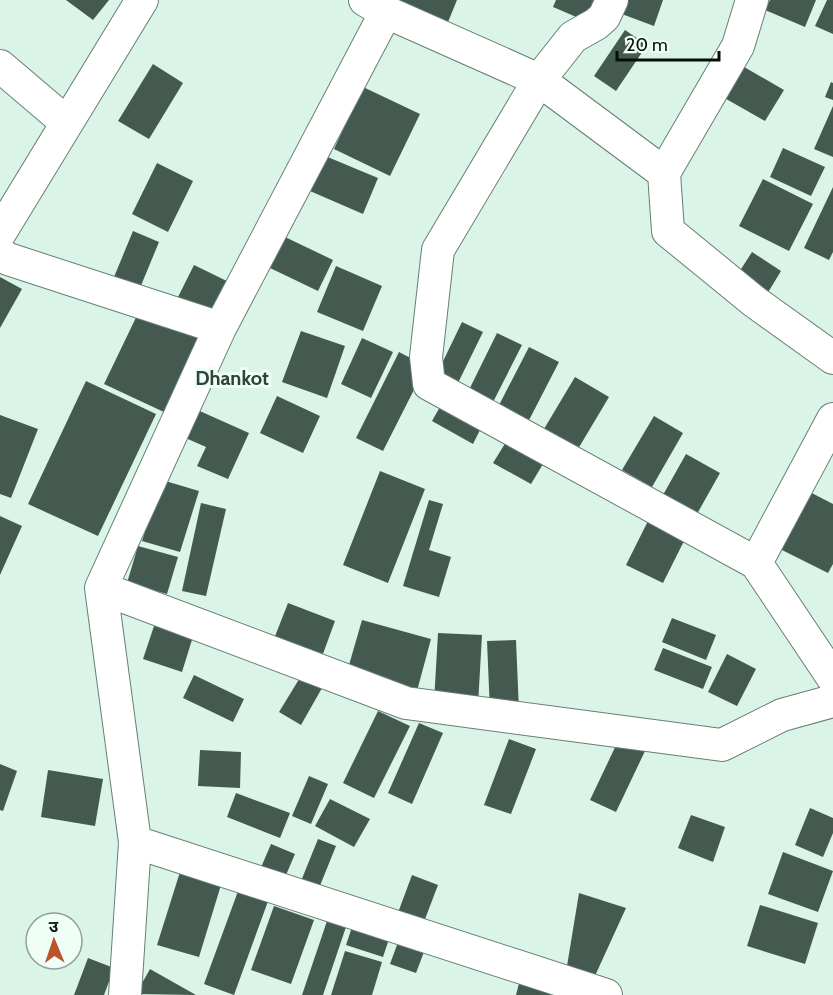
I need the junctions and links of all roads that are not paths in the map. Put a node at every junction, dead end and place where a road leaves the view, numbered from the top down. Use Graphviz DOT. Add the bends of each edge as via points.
graph roads {
  1 [pos="142,0"];
  2 [pos="612,0"];
  3 [pos="752,0"];
  4 [pos="376,6"];
  5 [pos="0,66"];
  6 [pos="539,80"];
  7 [pos="67,123"];
  8 [pos="664,173"];
  9 [pos="0,233"];
  10 [pos="0,254"];
  11 [pos="220,328"];
  12 [pos="833,358"];
  13 [pos="833,418"];
  14 [pos="756,564"];
  15 [pos="102,588"];
  16 [pos="833,678"];
  17 [pos="833,701"];
  18 [pos="135,842"];
  19 [pos="125,995"];
  20 [pos="606,995"];
  1 -- 7 [label="street"];
  2 -- 6 [label="street" via="604,17 573,37"];
  3 -- 8 [label="street" via="738,46"];
  4 -- 6 [label="street"];
  4 -- 11 [label="street"];
  5 -- 7 [label="street"];
  6 -- 8 [label="street"];
  6 -- 14 [label="street" via="438,250 426,357 429,384"];
  7 -- 9 [label="street"];
  8 -- 12 [label="street" via="668,231 755,302"];
  10 -- 11 [label="street" via="8,260"];
  11 -- 15 [label="street"];
  13 -- 14 [label="street"];
  14 -- 16 [label="street"];
  15 -- 17 [label="street" via="406,703 722,745 782,715"];
  15 -- 18 [label="street"];
  18 -- 19 [label="street"];
  18 -- 20 [label="street"];
}
